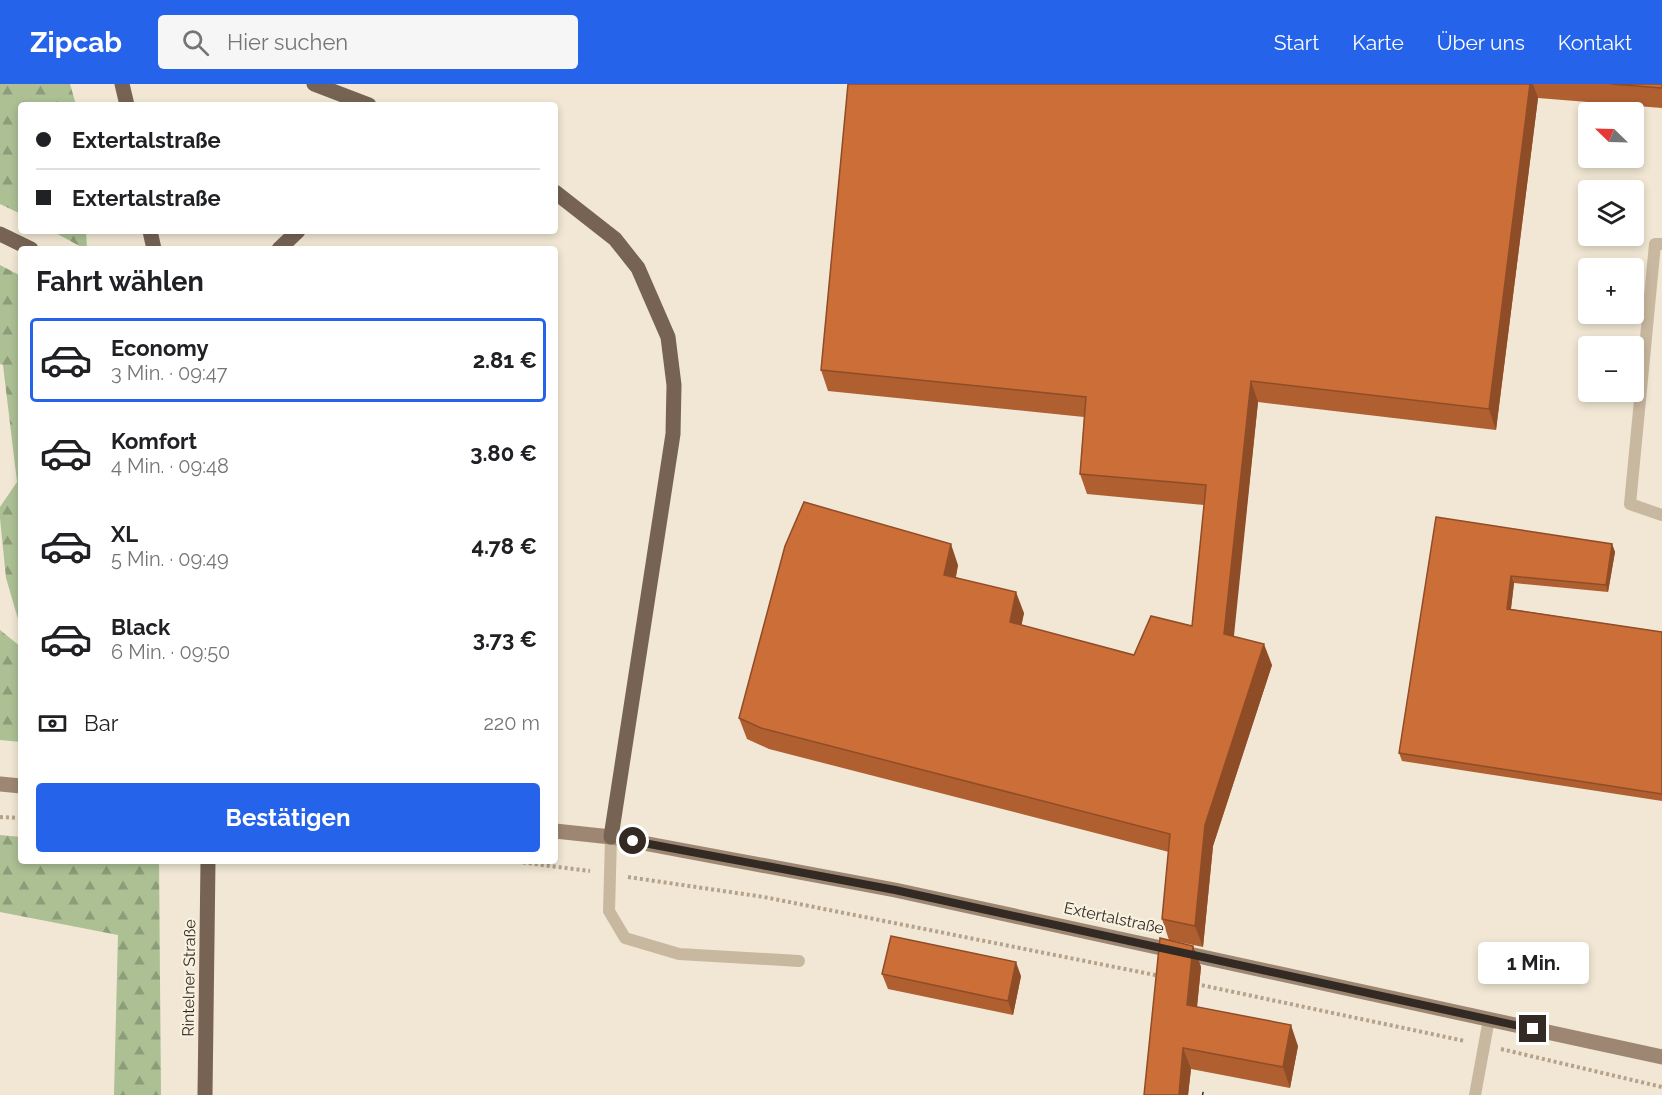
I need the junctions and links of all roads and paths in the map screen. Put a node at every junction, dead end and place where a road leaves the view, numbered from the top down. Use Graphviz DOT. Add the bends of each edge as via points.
graph roads {
  1 [pos="122,84"];
  2 [pos="314,84"];
  3 [pos="126,102"];
  4 [pos="361,102"];
  5 [pos="558,196"];
  6 [pos="0,234"];
  7 [pos="295,234"];
  8 [pos="1662,244"];
  9 [pos="26,246"];
  10 [pos="282,246"];
  11 [pos="1662,514"];
  12 [pos="0,784"];
  13 [pos="18,786"];
  14 [pos="0,817"];
  15 [pos="18,818"];
  16 [pos="558,831"];
  17 [pos="611,837"];
  18 [pos="208,864"];
  19 [pos="534,864"];
  20 [pos="609,874"];
  21 [pos="799,961"];
  22 [pos="1170,978"];
  23 [pos="1193,983"];
  24 [pos="1489,1019"];
  25 [pos="1484,1046"];
  26 [pos="1662,1057"];
  27 [pos="1662,1087"];
  28 [pos="205,1095"];
  29 [pos="1475,1095"];
  1 -- 3 [label="main road"];
  2 -- 4 [label="main road"];
  5 -- 17 [label="main road" via="615,239 638,268 668,337 674,385 673,434"];
  6 -- 9 [label="main road"];
  7 -- 10 [label="main road"];
  8 -- 11 [label="lane" via="1655,244 1630,504"];
  12 -- 13 [label="main road"];
  14 -- 15 [label="path"];
  16 -- 17 [label="main road, Extertalstraße"];
  17 -- 20 [label="lane"];
  17 -- 24 [label="main road, Extertalstraße" via="895,890"];
  18 -- 28 [label="main road, Rintelner Straße"];
  19 -- 20 [label="path"];
  20 -- 21 [label="lane" via="609,910 625,938 679,954"];
  20 -- 22 [label="path" via="764,897"];
  23 -- 25 [label="path"];
  24 -- 25 [label="lane"];
  24 -- 26 [label="main road, Extertalstraße"];
  25 -- 27 [label="path"];
  25 -- 29 [label="lane"];
}
